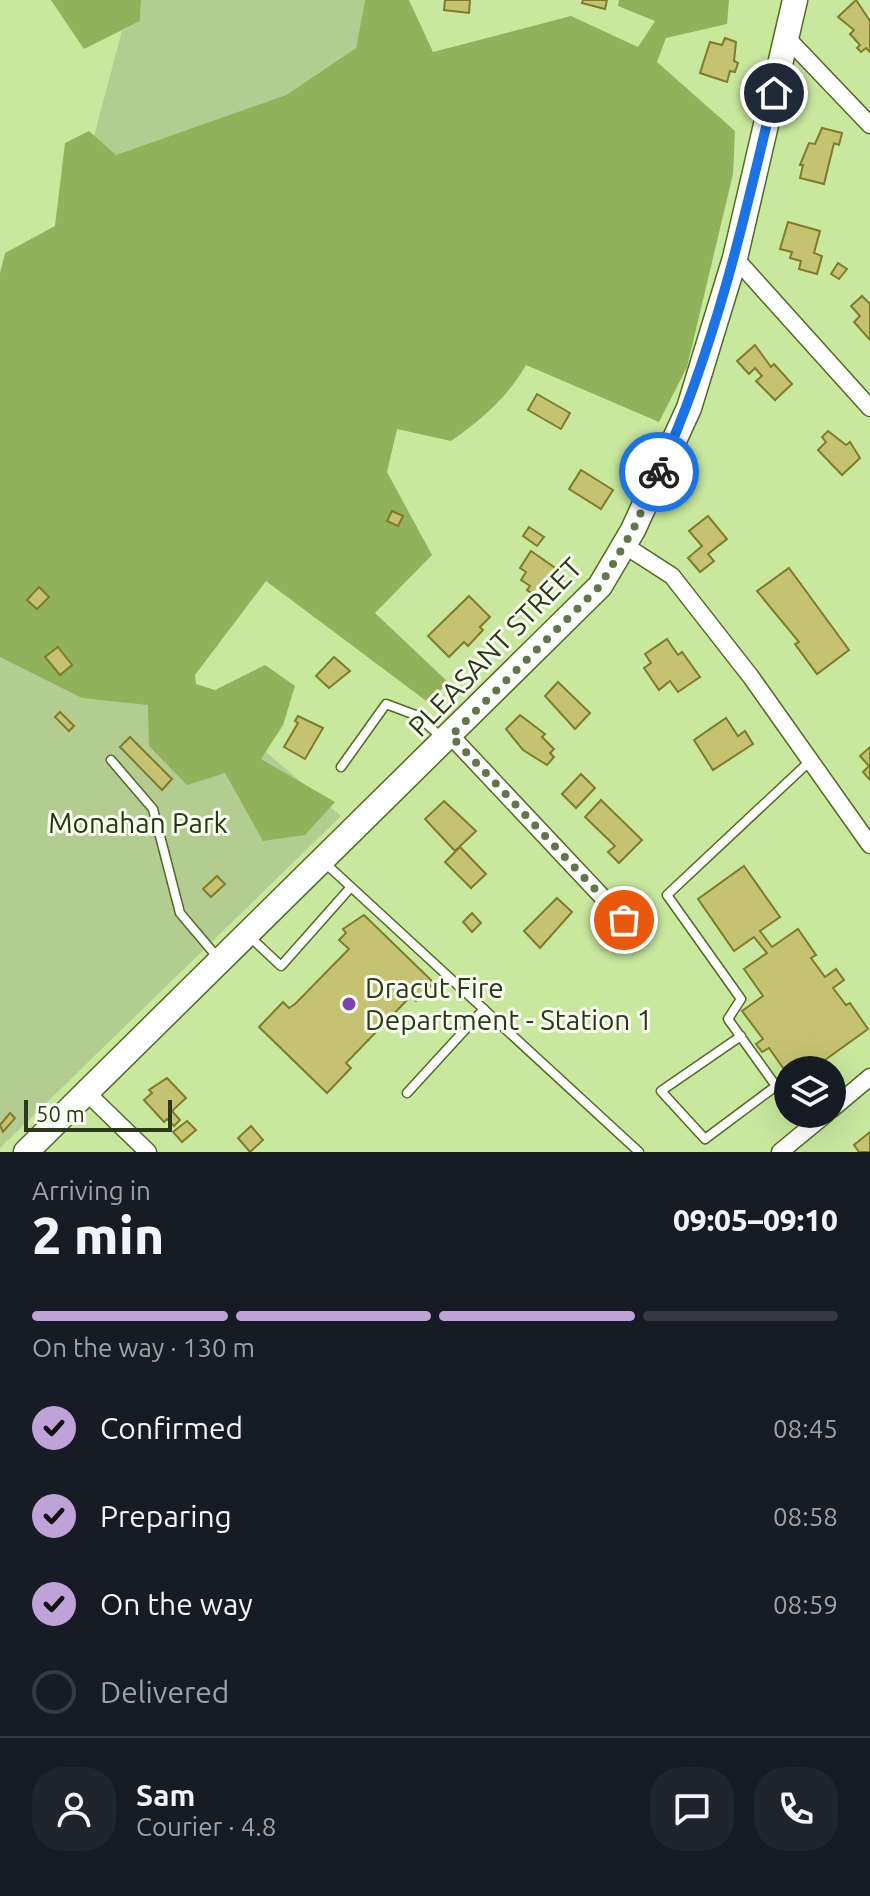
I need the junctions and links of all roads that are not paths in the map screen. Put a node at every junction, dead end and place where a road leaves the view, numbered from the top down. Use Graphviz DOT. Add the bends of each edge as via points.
graph roads {
  1 [pos="795,0"];
  2 [pos="787,38"];
  3 [pos="870,125"];
  4 [pos="735,258"];
  5 [pos="870,408"];
  6 [pos="624,545"];
  7 [pos="448,739"];
  8 [pos="111,760"];
  9 [pos="810,761"];
  10 [pos="341,767"];
  11 [pos="870,845"];
  12 [pos="323,861"];
  13 [pos="351,887"];
  14 [pos="624,920"];
  15 [pos="248,935"];
  16 [pos="222,961"];
  17 [pos="484,1009"];
  18 [pos="741,1036"];
  19 [pos="870,1077"];
  20 [pos="87,1093"];
  21 [pos="407,1093"];
  22 [pos="846,1097"];
  23 [pos="809,1128"];
  24 [pos="26,1152"];
  25 [pos="148,1152"];
  26 [pos="639,1152"];
  27 [pos="780,1152"];
  1 -- 2 [label="main road, PLEASANT STREET"];
  2 -- 3 [label="street"];
  2 -- 4 [label="main road, PLEASANT STREET"];
  4 -- 5 [label="street"];
  4 -- 6 [label="main road, PLEASANT STREET" via="689,408"];
  6 -- 7 [label="main road, PLEASANT STREET" via="600,586"];
  6 -- 9 [label="street" via="672,576"];
  7 -- 10 [label="lane" via="418,716 386,704"];
  7 -- 12 [label="main road, PLEASANT STREET"];
  7 -- 14 [label="street"];
  8 -- 16 [label="lane" via="153,809 180,913"];
  9 -- 11 [label="street"];
  9 -- 18 [label="lane" via="667,895 741,999 728,1019"];
  12 -- 13 [label="lane"];
  12 -- 15 [label="main road, PLEASANT STREET"];
  13 -- 15 [label="lane" via="281,966"];
  13 -- 17 [label="lane"];
  15 -- 16 [label="main road, PLEASANT STREET"];
  16 -- 20 [label="main road, PLEASANT STREET"];
  17 -- 21 [label="lane"];
  17 -- 26 [label="lane"];
  18 -- 18 [label="lane" via="776,1086 705,1139 661,1091"];
  19 -- 22 [label="street"];
  20 -- 24 [label="main road, PLEASANT STREET"];
  20 -- 25 [label="street"];
  23 -- 27 [label="street"];
}
